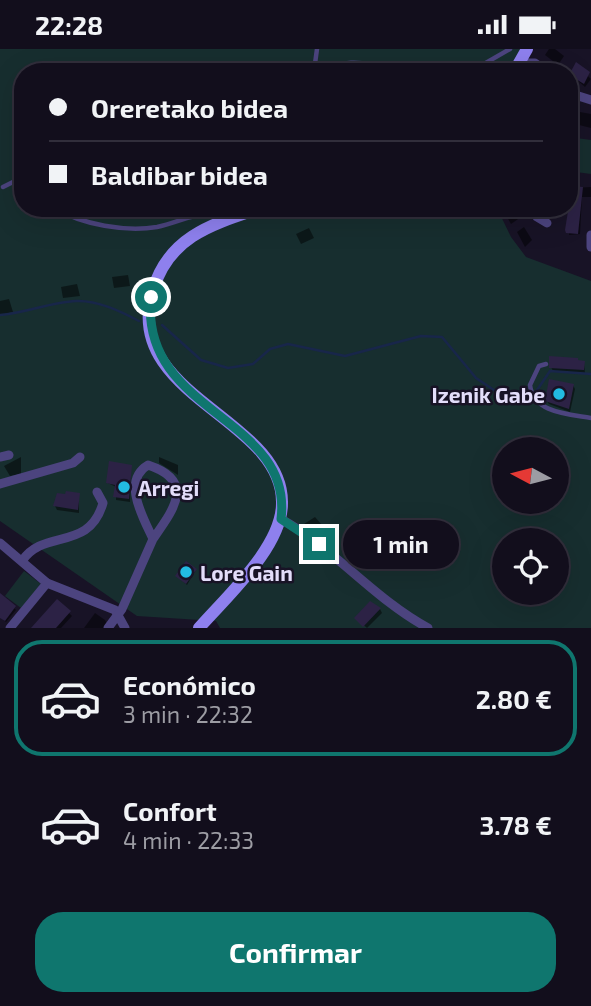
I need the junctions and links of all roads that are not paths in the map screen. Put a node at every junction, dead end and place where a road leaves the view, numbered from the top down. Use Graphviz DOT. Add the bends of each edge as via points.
graph roads {
  1 [pos="511,49"];
  2 [pos="522,59"];
  3 [pos="486,63"];
  4 [pos="14,182"];
  5 [pos="3,187"];
  6 [pos="70,217"];
  7 [pos="190,217"];
  8 [pos="219,217"];
  9 [pos="234,217"];
  10 [pos="537,217"];
  11 [pos="222,221"];
  12 [pos="547,223"];
  13 [pos="591,235"];
  14 [pos="591,247"];
  15 [pos="546,364"];
  16 [pos="591,418"];
  17 [pos="80,457"];
  18 [pos="0,484"];
  19 [pos="97,492"];
  20 [pos="281,519"];
  21 [pos="153,538"];
  22 [pos="0,543"];
  23 [pos="22,561"];
  24 [pos="47,583"];
  25 [pos="118,614"];
  26 [pos="10,628"];
  27 [pos="108,628"];
  28 [pos="125,628"];
  29 [pos="200,628"];
  30 [pos="428,628"];
  1 -- 2 [label="lane"];
  1 -- 3 [label="lane"];
  4 -- 5 [label="lane"];
  6 -- 7 [label="lane" via="132,229"];
  8 -- 11 [label="lane"];
  9 -- 11 [label="main road"];
  10 -- 12 [label="street"];
  11 -- 20 [label="main road" via="198,231 169,257 151,297 149,329 164,363 178,380 270,462 282,491"];
  13 -- 14 [label="street"];
  15 -- 16 [label="lane" via="540,366 530,385 538,404"];
  17 -- 18 [label="street"];
  19 -- 23 [label="street" via="103,503 89,528 35,547"];
  20 -- 29 [label="main road" via="261,556"];
  20 -- 30 [label="street" via="339,558 393,607"];
  21 -- 21 [label="street" via="173,510 177,487 169,474 148,465 140,473 136,501"];
  21 -- 25 [label="street"];
  22 -- 23 [label="street"];
  23 -- 24 [label="street"];
  24 -- 25 [label="street" via="110,606"];
  24 -- 26 [label="street"];
  25 -- 27 [label="street"];
  25 -- 28 [label="street"];
}
